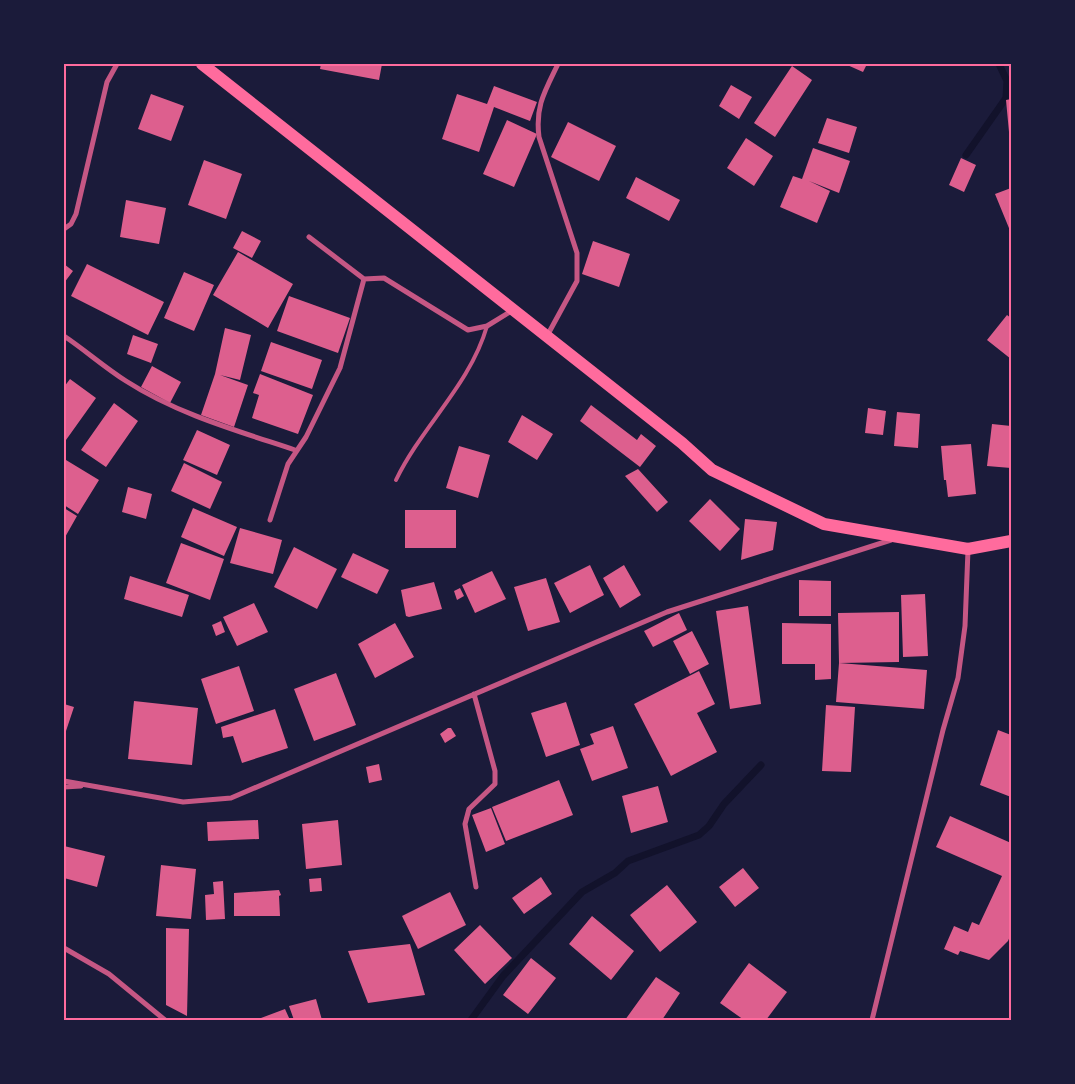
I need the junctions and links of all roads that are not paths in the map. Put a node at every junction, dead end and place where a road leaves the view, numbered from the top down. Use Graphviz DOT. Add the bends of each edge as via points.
graph roads {
  1 [pos="117,64"];
  2 [pos="202,64"];
  3 [pos="558,64"];
  4 [pos="64,229"];
  5 [pos="309,237"];
  6 [pos="364,279"];
  7 [pos="513,310"];
  8 [pos="486,326"];
  9 [pos="64,336"];
  10 [pos="546,336"];
  11 [pos="295,450"];
  12 [pos="396,480"];
  13 [pos="270,520"];
  14 [pos="899,537"];
  15 [pos="1011,541"];
  16 [pos="968,549"];
  17 [pos="474,694"];
  18 [pos="64,781"];
  19 [pos="88,785"];
  20 [pos="64,787"];
  21 [pos="476,887"];
  22 [pos="64,948"];
  23 [pos="166,1020"];
  24 [pos="872,1020"];
  1 -- 4 [label="street" via="106,82 76,214"];
  2 -- 7 [label="main road"];
  3 -- 10 [label="street" via="540,102 537,120 539,137 577,253 578,268 577,281"];
  5 -- 6 [label="street"];
  6 -- 8 [label="street" via="384,278 468,330"];
  6 -- 11 [label="street" via="340,368 306,437"];
  7 -- 8 [label="street"];
  7 -- 10 [label="main road"];
  8 -- 12 [label="lane" via="480,350 444,408 408,455"];
  9 -- 11 [label="street" via="126,381 180,410"];
  10 -- 14 [label="main road" via="712,470 824,524"];
  11 -- 13 [label="street"];
  14 -- 16 [label="main road"];
  14 -- 17 [label="street" via="667,612"];
  15 -- 16 [label="main road"];
  16 -- 24 [label="street" via="965,626 958,678"];
  17 -- 19 [label="street" via="231,798 183,802"];
  17 -- 21 [label="street" via="495,771 495,784 469,809 465,824"];
  18 -- 19 [label="street"];
  19 -- 20 [label="street"];
  22 -- 23 [label="street" via="109,974"];
}
